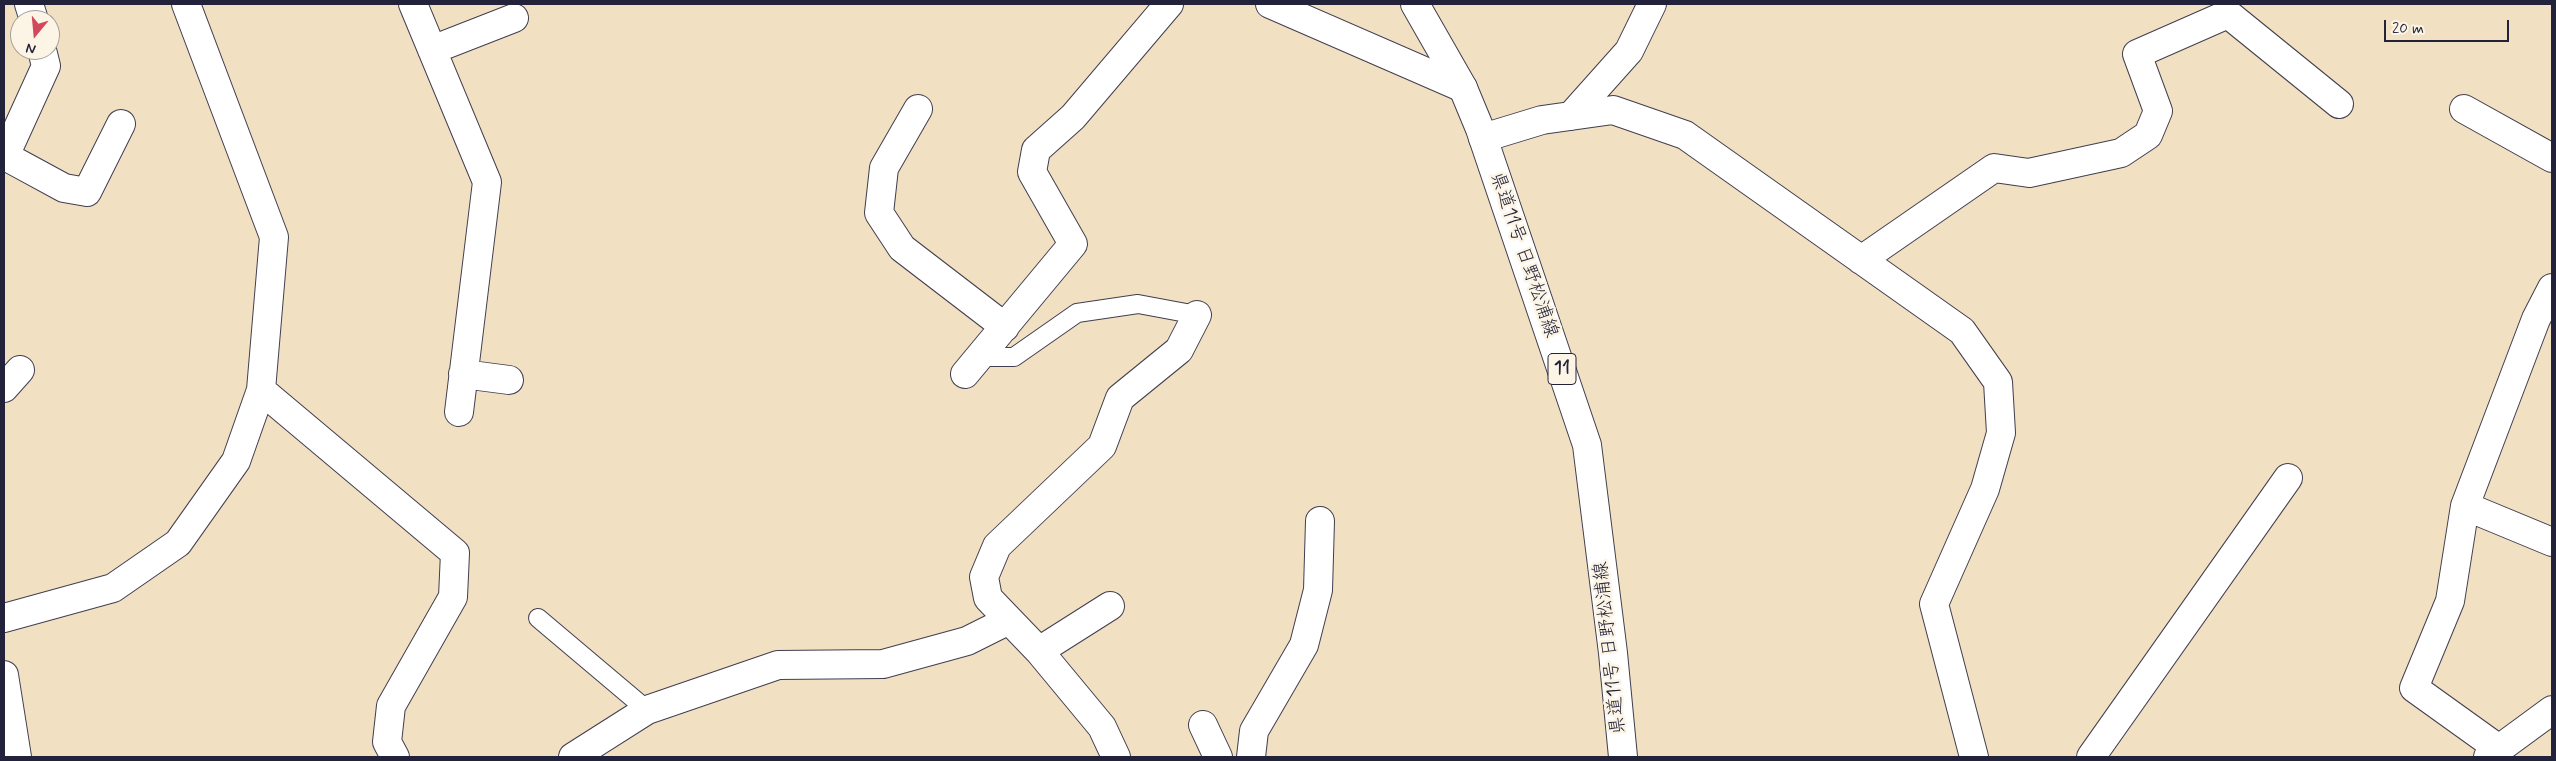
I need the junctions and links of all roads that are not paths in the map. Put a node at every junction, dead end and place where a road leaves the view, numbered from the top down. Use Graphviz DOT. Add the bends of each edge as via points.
graph roads {
  1 [pos="186,4"];
  2 [pos="413,4"];
  3 [pos="1169,4"];
  4 [pos="1270,4"];
  5 [pos="1415,4"];
  6 [pos="1652,4"];
  7 [pos="514,18"];
  8 [pos="432,50"];
  9 [pos="44,60"];
  10 [pos="1463,88"];
  11 [pos="2339,104"];
  12 [pos="918,109"];
  13 [pos="2464,109"];
  14 [pos="1571,116"];
  15 [pos="121,124"];
  16 [pos="1483,138"];
  17 [pos="4,156"];
  18 [pos="2552,158"];
  19 [pos="1860,260"];
  20 [pos="2552,288"];
  21 [pos="1197,315"];
  22 [pos="1005,327"];
  23 [pos="973,365"];
  24 [pos="464,374"];
  25 [pos="508,380"];
  26 [pos="262,390"];
  27 [pos="459,412"];
  28 [pos="2288,478"];
  29 [pos="2465,506"];
  30 [pos="1320,521"];
  31 [pos="2552,542"];
  32 [pos="1110,606"];
  33 [pos="4,618"];
  34 [pos="538,618"];
  35 [pos="1009,620"];
  36 [pos="1038,651"];
  37 [pos="4,675"];
  38 [pos="647,710"];
  39 [pos="2551,713"];
  40 [pos="1203,726"];
  41 [pos="2493,753"];
  42 [pos="17,757"];
  43 [pos="395,757"];
  44 [pos="573,757"];
  45 [pos="1116,757"];
  46 [pos="1218,757"];
  47 [pos="1251,757"];
  48 [pos="1623,757"];
  49 [pos="1974,757"];
  50 [pos="2091,757"];
  1 -- 26 [label="street" via="274,237"];
  2 -- 8 [label="street"];
  3 -- 22 [label="street" via="1073,117 1036,150 1032,172 1073,244"];
  4 -- 10 [label="street"];
  5 -- 10 [label="street, 県道11号 日野松浦線 / 11"];
  6 -- 14 [label="street" via="1629,51"];
  7 -- 8 [label="street"];
  8 -- 24 [label="street" via="487,182"];
  9 -- 17 [label="street" via="46,66"];
  10 -- 16 [label="street, 県道11号 日野松浦線 / 11"];
  11 -- 19 [label="street" via="2228,14 2137,54 2158,111 2148,135 2121,153 2029,172 1994,168"];
  12 -- 22 [label="street" via="884,168 879,214 902,248"];
  13 -- 18 [label="street"];
  14 -- 16 [label="street" via="1542,120"];
  14 -- 19 [label="street" via="1613,110 1685,135"];
  15 -- 17 [label="street" via="87,192 64,188"];
  16 -- 48 [label="street, 県道11号 日野松浦線 / 11" via="1587,444"];
  19 -- 49 [label="street" via="1962,332 1998,382 2001,433 1988,480 1934,604"];
  20 -- 29 [label="street" via="2536,319"];
  21 -- 23 [label="lane" via="1138,304 1077,314 1014,358"];
  21 -- 35 [label="street" via="1179,350 1120,398 1102,446 997,546 984,577 988,598"];
  22 -- 23 [label="street"];
  24 -- 25 [label="street"];
  24 -- 27 [label="street"];
  26 -- 33 [label="street" via="236,461 178,543 113,588"];
  26 -- 43 [label="street" via="455,553 453,597 391,706 387,742"];
  28 -- 50 [label="street"];
  29 -- 31 [label="street"];
  29 -- 41 [label="street" via="2450,601 2414,688"];
  30 -- 47 [label="street" via="1318,590 1304,645 1254,731"];
  32 -- 36 [label="street"];
  34 -- 38 [label="lane"];
  35 -- 36 [label="street"];
  35 -- 38 [label="street" via="967,641 883,664 778,665"];
  36 -- 45 [label="street" via="1102,726"];
  37 -- 42 [label="street"];
  38 -- 44 [label="street"];
  39 -- 41 [label="street"];
  40 -- 46 [label="street"];
}
